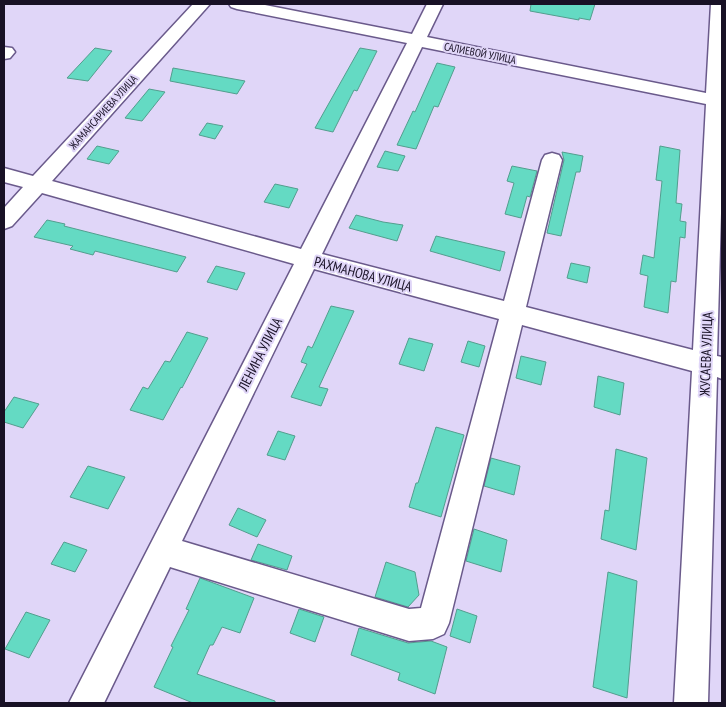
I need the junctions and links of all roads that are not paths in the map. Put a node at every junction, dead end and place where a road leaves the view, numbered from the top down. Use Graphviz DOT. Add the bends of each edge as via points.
graph roads {
  1 [pos="202,4"];
  2 [pos="237,4"];
  3 [pos="435,4"];
  4 [pos="719,4"];
  5 [pos="416,40"];
  6 [pos="719,102"];
  7 [pos="552,160"];
  8 [pos="4,175"];
  9 [pos="38,184"];
  10 [pos="4,221"];
  11 [pos="308,259"];
  12 [pos="514,313"];
  13 [pos="714,366"];
  14 [pos="162,550"];
  15 [pos="86,703"];
  16 [pos="691,703"];
  1 -- 9 [label="street, ЖАМАНСАРИЕВА УЛИЦА"];
  2 -- 5 [label="street, САЛИЕВОЙ УЛИЦА"];
  3 -- 5 [label="street, ЛЕНИНА УЛИЦА"];
  4 -- 6 [label="street, ЖУСАЕВА УЛИЦА"];
  5 -- 6 [label="street, САЛИЕВОЙ УЛИЦА"];
  5 -- 11 [label="street, ЛЕНИНА УЛИЦА"];
  6 -- 13 [label="street, ЖУСАЕВА УЛИЦА"];
  7 -- 12 [label="street"];
  8 -- 9 [label="street, РАХМАНОВА УЛИЦА"];
  9 -- 10 [label="street, ЖАМАНСАРИЕВА УЛИЦА"];
  9 -- 11 [label="street, РАХМАНОВА УЛИЦА"];
  11 -- 12 [label="street, РАХМАНОВА УЛИЦА"];
  11 -- 14 [label="street, ЛЕНИНА УЛИЦА"];
  12 -- 13 [label="street, РАХМАНОВА УЛИЦА"];
  12 -- 14 [label="street" via="502,347 433,623 409,625"];
  13 -- 16 [label="street, ЖУСАЕВА УЛИЦА"];
  14 -- 15 [label="street, ЛЕНИНА УЛИЦА"];
}
